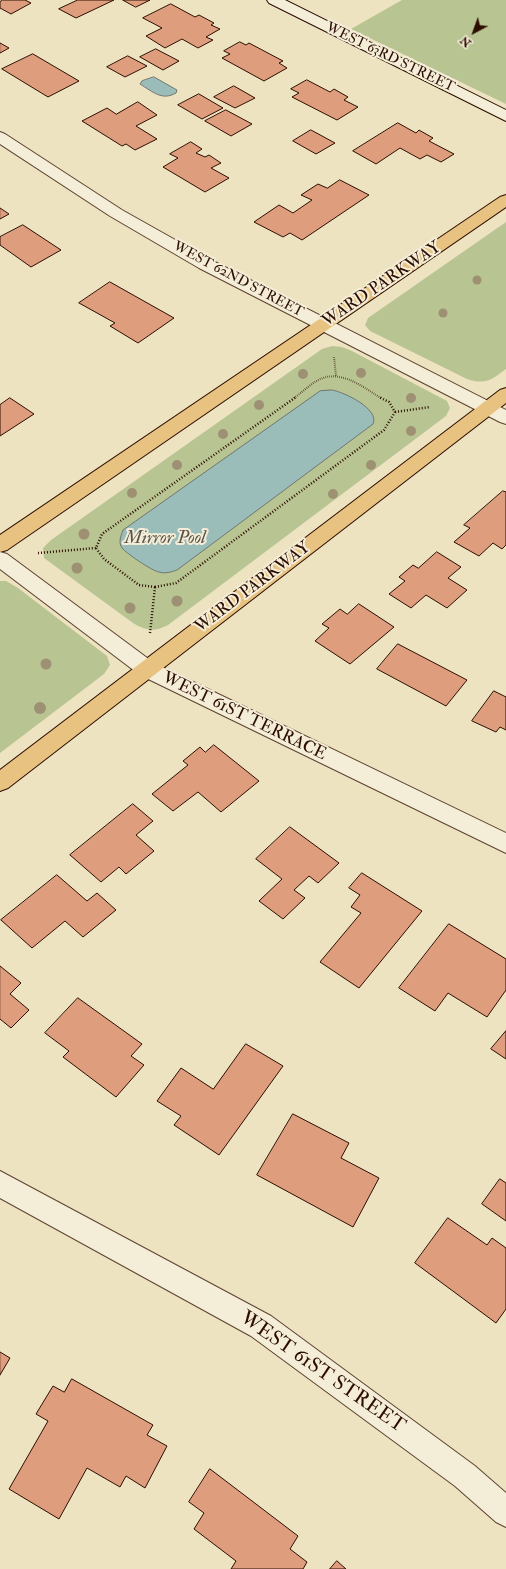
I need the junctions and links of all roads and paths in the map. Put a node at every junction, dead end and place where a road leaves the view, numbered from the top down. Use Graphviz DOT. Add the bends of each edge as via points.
graph roads {
  1 [pos="274,0"];
  2 [pos="506,116"];
  3 [pos="0,137"];
  4 [pos="506,200"];
  5 [pos="323,325"];
  6 [pos="334,354"];
  7 [pos="336,376"];
  8 [pos="506,394"];
  9 [pos="432,407"];
  10 [pos="487,409"];
  11 [pos="395,412"];
  12 [pos="506,418"];
  13 [pos="0,545"];
  14 [pos="96,548"];
  15 [pos="38,553"];
  16 [pos="0,559"];
  17 [pos="155,587"];
  18 [pos="147,670"];
  19 [pos="0,782"];
  20 [pos="506,844"];
  21 [pos="0,1184"];
  22 [pos="506,1512"];
  1 -- 2 [label="street, WEST 63RD STREET"];
  3 -- 5 [label="street, WEST 62ND STREET" via="116,213 205,264"];
  4 -- 5 [label="main road, WARD PARKWAY"];
  5 -- 10 [label="street, WEST 62ND STREET"];
  5 -- 13 [label="main road, WARD PARKWAY"];
  6 -- 7 [label="path"];
  7 -- 11 [label="path" via="350,380 389,402"];
  7 -- 14 [label="path" via="322,378 102,534"];
  8 -- 10 [label="main road, WARD PARKWAY"];
  9 -- 11 [label="path"];
  10 -- 12 [label="street, WEST 62ND STREET"];
  10 -- 18 [label="main road, WARD PARKWAY"];
  11 -- 17 [label="path" via="384,430 228,546 176,583"];
  14 -- 15 [label="path"];
  14 -- 17 [label="path" via="104,560 139,585"];
  16 -- 18 [label="street, WEST 61ST TERRACE"];
  17 -- 18 [label="path"];
  18 -- 19 [label="main road, WARD PARKWAY"];
  18 -- 20 [label="street, WEST 61ST TERRACE"];
  21 -- 22 [label="street, WEST 61ST STREET" via="260,1326 466,1476"];
}
